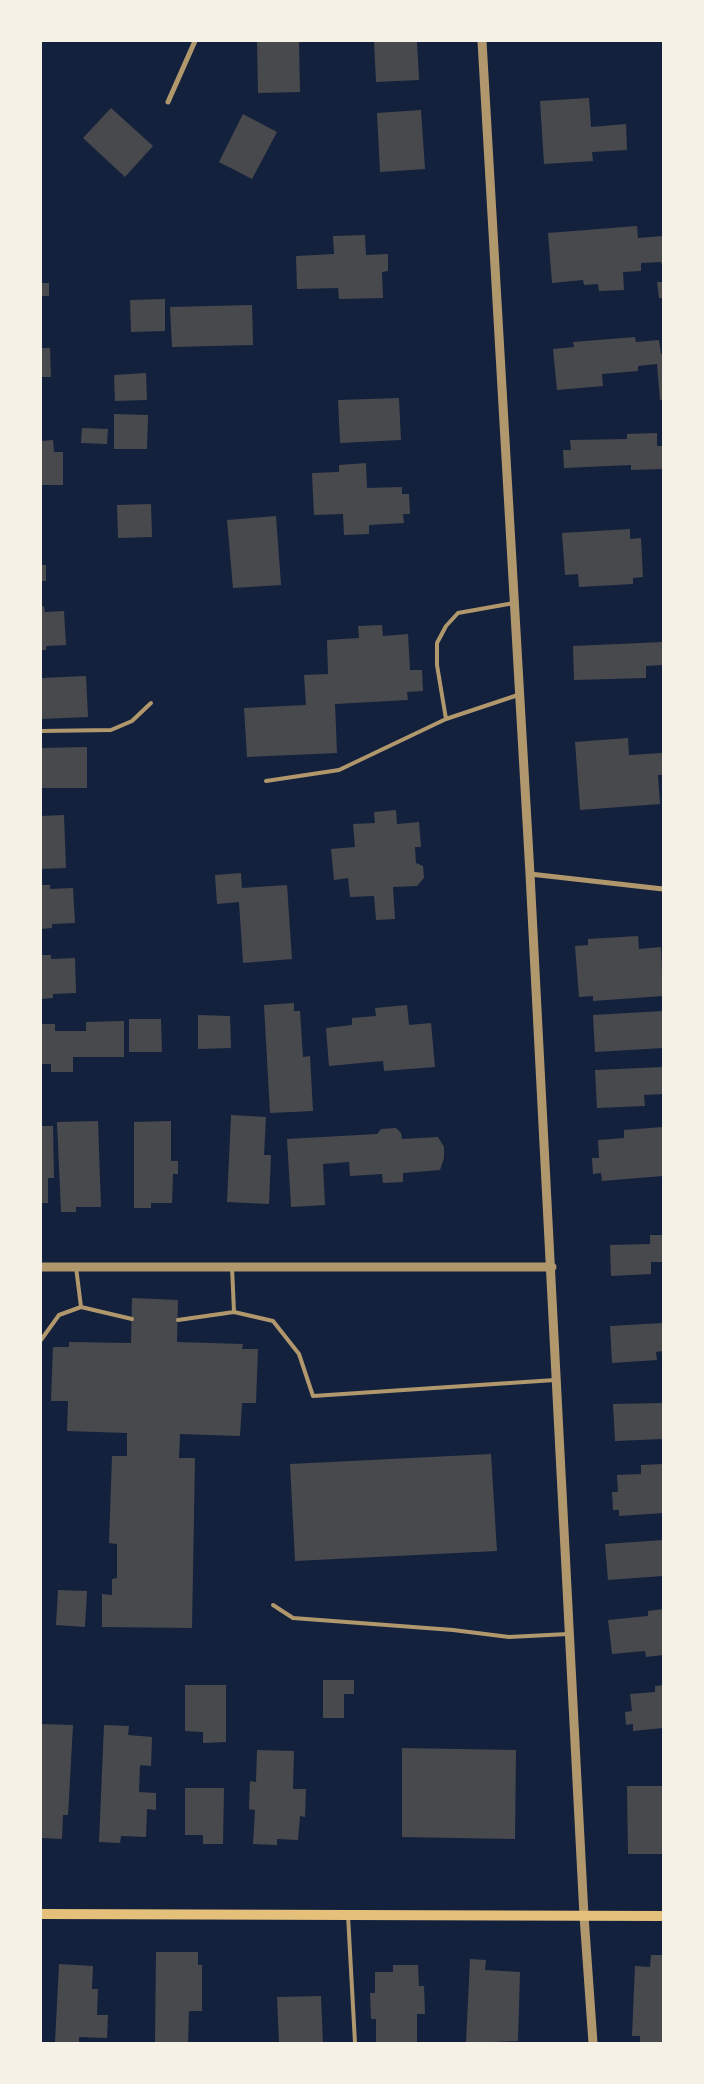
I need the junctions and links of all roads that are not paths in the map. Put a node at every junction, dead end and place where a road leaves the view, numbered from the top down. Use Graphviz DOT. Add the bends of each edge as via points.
graph roads {
  1 [pos="195,41"];
  2 [pos="482,41"];
  3 [pos="168,102"];
  4 [pos="514,603"];
  5 [pos="520,694"];
  6 [pos="151,703"];
  7 [pos="446,719"];
  8 [pos="41,731"];
  9 [pos="266,781"];
  10 [pos="530,874"];
  11 [pos="663,889"];
  12 [pos="41,1267"];
  13 [pos="76,1267"];
  14 [pos="232,1267"];
  15 [pos="552,1267"];
  16 [pos="81,1307"];
  17 [pos="234,1312"];
  18 [pos="132,1319"];
  19 [pos="178,1320"];
  20 [pos="41,1340"];
  21 [pos="558,1380"];
  22 [pos="272,1605"];
  23 [pos="570,1634"];
  24 [pos="41,1914"];
  25 [pos="348,1915"];
  26 [pos="584,1916"];
  27 [pos="663,1916"];
  28 [pos="355,2043"];
  29 [pos="593,2043"];
  1 -- 3 [label="street"];
  2 -- 4 [label="street"];
  4 -- 5 [label="street"];
  4 -- 7 [label="lane" via="458,613 446,626 437,642 437,665"];
  5 -- 7 [label="lane"];
  5 -- 10 [label="street"];
  6 -- 8 [label="lane" via="132,720 111,730"];
  7 -- 9 [label="lane" via="339,770"];
  10 -- 11 [label="street"];
  10 -- 15 [label="street"];
  12 -- 13 [label="street"];
  13 -- 14 [label="street"];
  13 -- 16 [label="lane"];
  14 -- 15 [label="street"];
  14 -- 17 [label="lane"];
  15 -- 21 [label="street"];
  16 -- 18 [label="lane"];
  16 -- 20 [label="lane" via="58,1316"];
  17 -- 19 [label="lane"];
  17 -- 21 [label="lane" via="273,1321 299,1354 313,1396"];
  21 -- 23 [label="street"];
  22 -- 23 [label="lane" via="293,1618 509,1637"];
  23 -- 26 [label="street"];
  24 -- 25 [label="main road"];
  25 -- 26 [label="main road"];
  25 -- 28 [label="lane"];
  26 -- 27 [label="main road"];
  26 -- 29 [label="street"];
}
